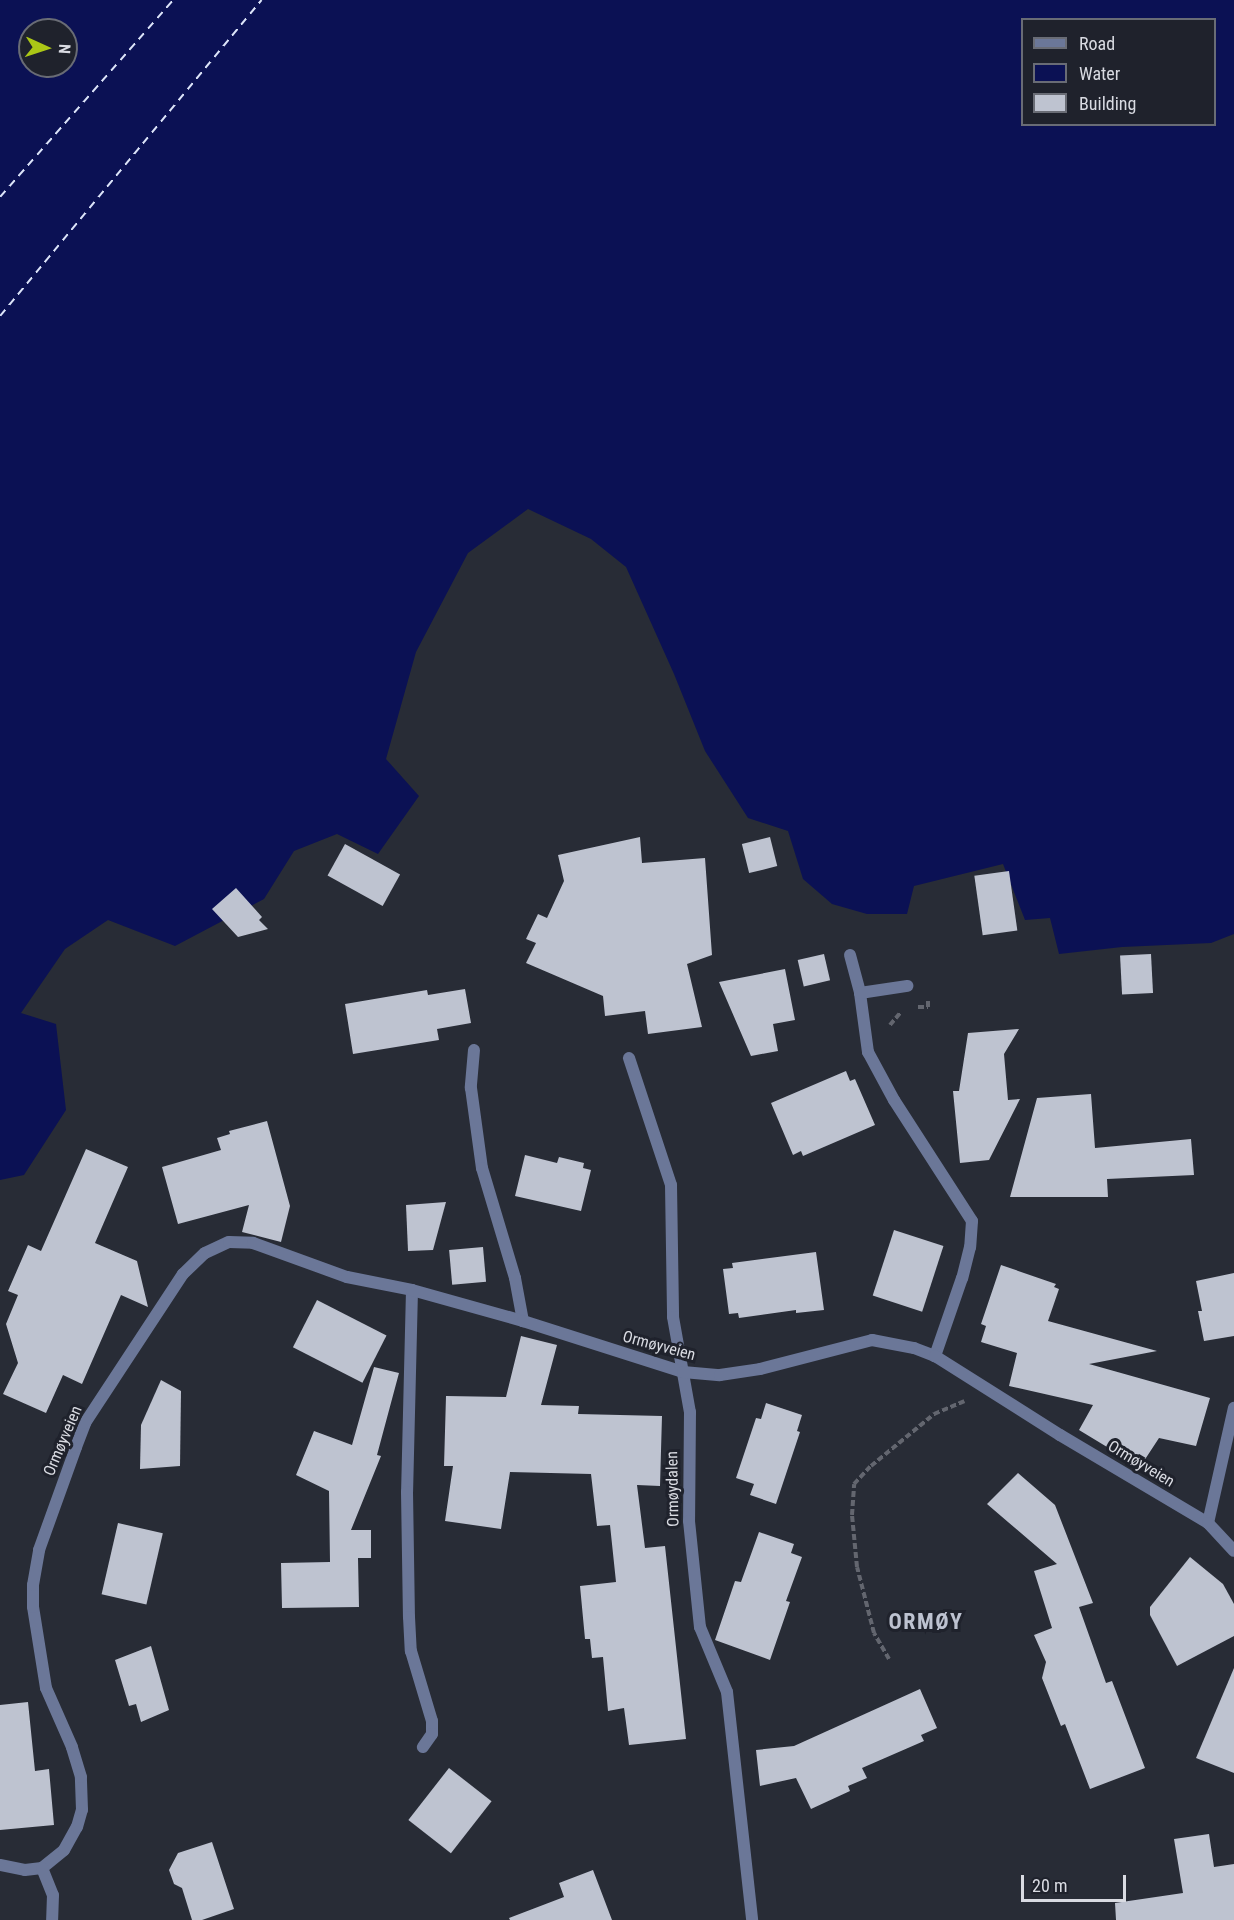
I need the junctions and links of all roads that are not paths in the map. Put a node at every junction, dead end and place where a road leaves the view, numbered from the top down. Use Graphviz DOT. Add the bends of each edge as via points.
graph roads {
  1 [pos="850,955"];
  2 [pos="907,986"];
  3 [pos="860,993"];
  4 [pos="474,1050"];
  5 [pos="629,1058"];
  6 [pos="412,1290"];
  7 [pos="523,1321"];
  8 [pos="936,1356"];
  9 [pos="683,1372"];
  10 [pos="1234,1408"];
  11 [pos="1208,1523"];
  12 [pos="1234,1551"];
  13 [pos="423,1747"];
  14 [pos="0,1864"];
  15 [pos="42,1868"];
  16 [pos="52,1920"];
  17 [pos="752,1920"];
  1 -- 3 [label="street"];
  2 -- 3 [label="street"];
  3 -- 8 [label="street" via="868,1052 894,1100 972,1221 962,1278"];
  4 -- 7 [label="street" via="471,1088 482,1168 515,1278"];
  5 -- 9 [label="street, Ormøydalen" via="671,1185 673,1317"];
  6 -- 7 [label="street, Ormøyveien"];
  6 -- 13 [label="street" via="407,1492 409,1617 411,1651 432,1721 432,1734"];
  6 -- 15 [label="street, Ormøyveien" via="347,1277 253,1243 217,1245 183,1274 94,1409 82,1431 39,1550 33,1585 46,1688 72,1746 82,1793 71,1839"];
  7 -- 9 [label="street, Ormøyveien"];
  8 -- 9 [label="street, Ormøyveien" via="872,1340 760,1369 720,1375"];
  8 -- 11 [label="street, Ormøyveien"];
  9 -- 17 [label="street, Ormøydalen" via="690,1412 689,1521 700,1627 727,1692"];
  10 -- 11 [label="street"];
  11 -- 12 [label="street, Ormøyveien"];
  14 -- 15 [label="street" via="25,1870"];
  15 -- 16 [label="street" via="52,1895"];
}
